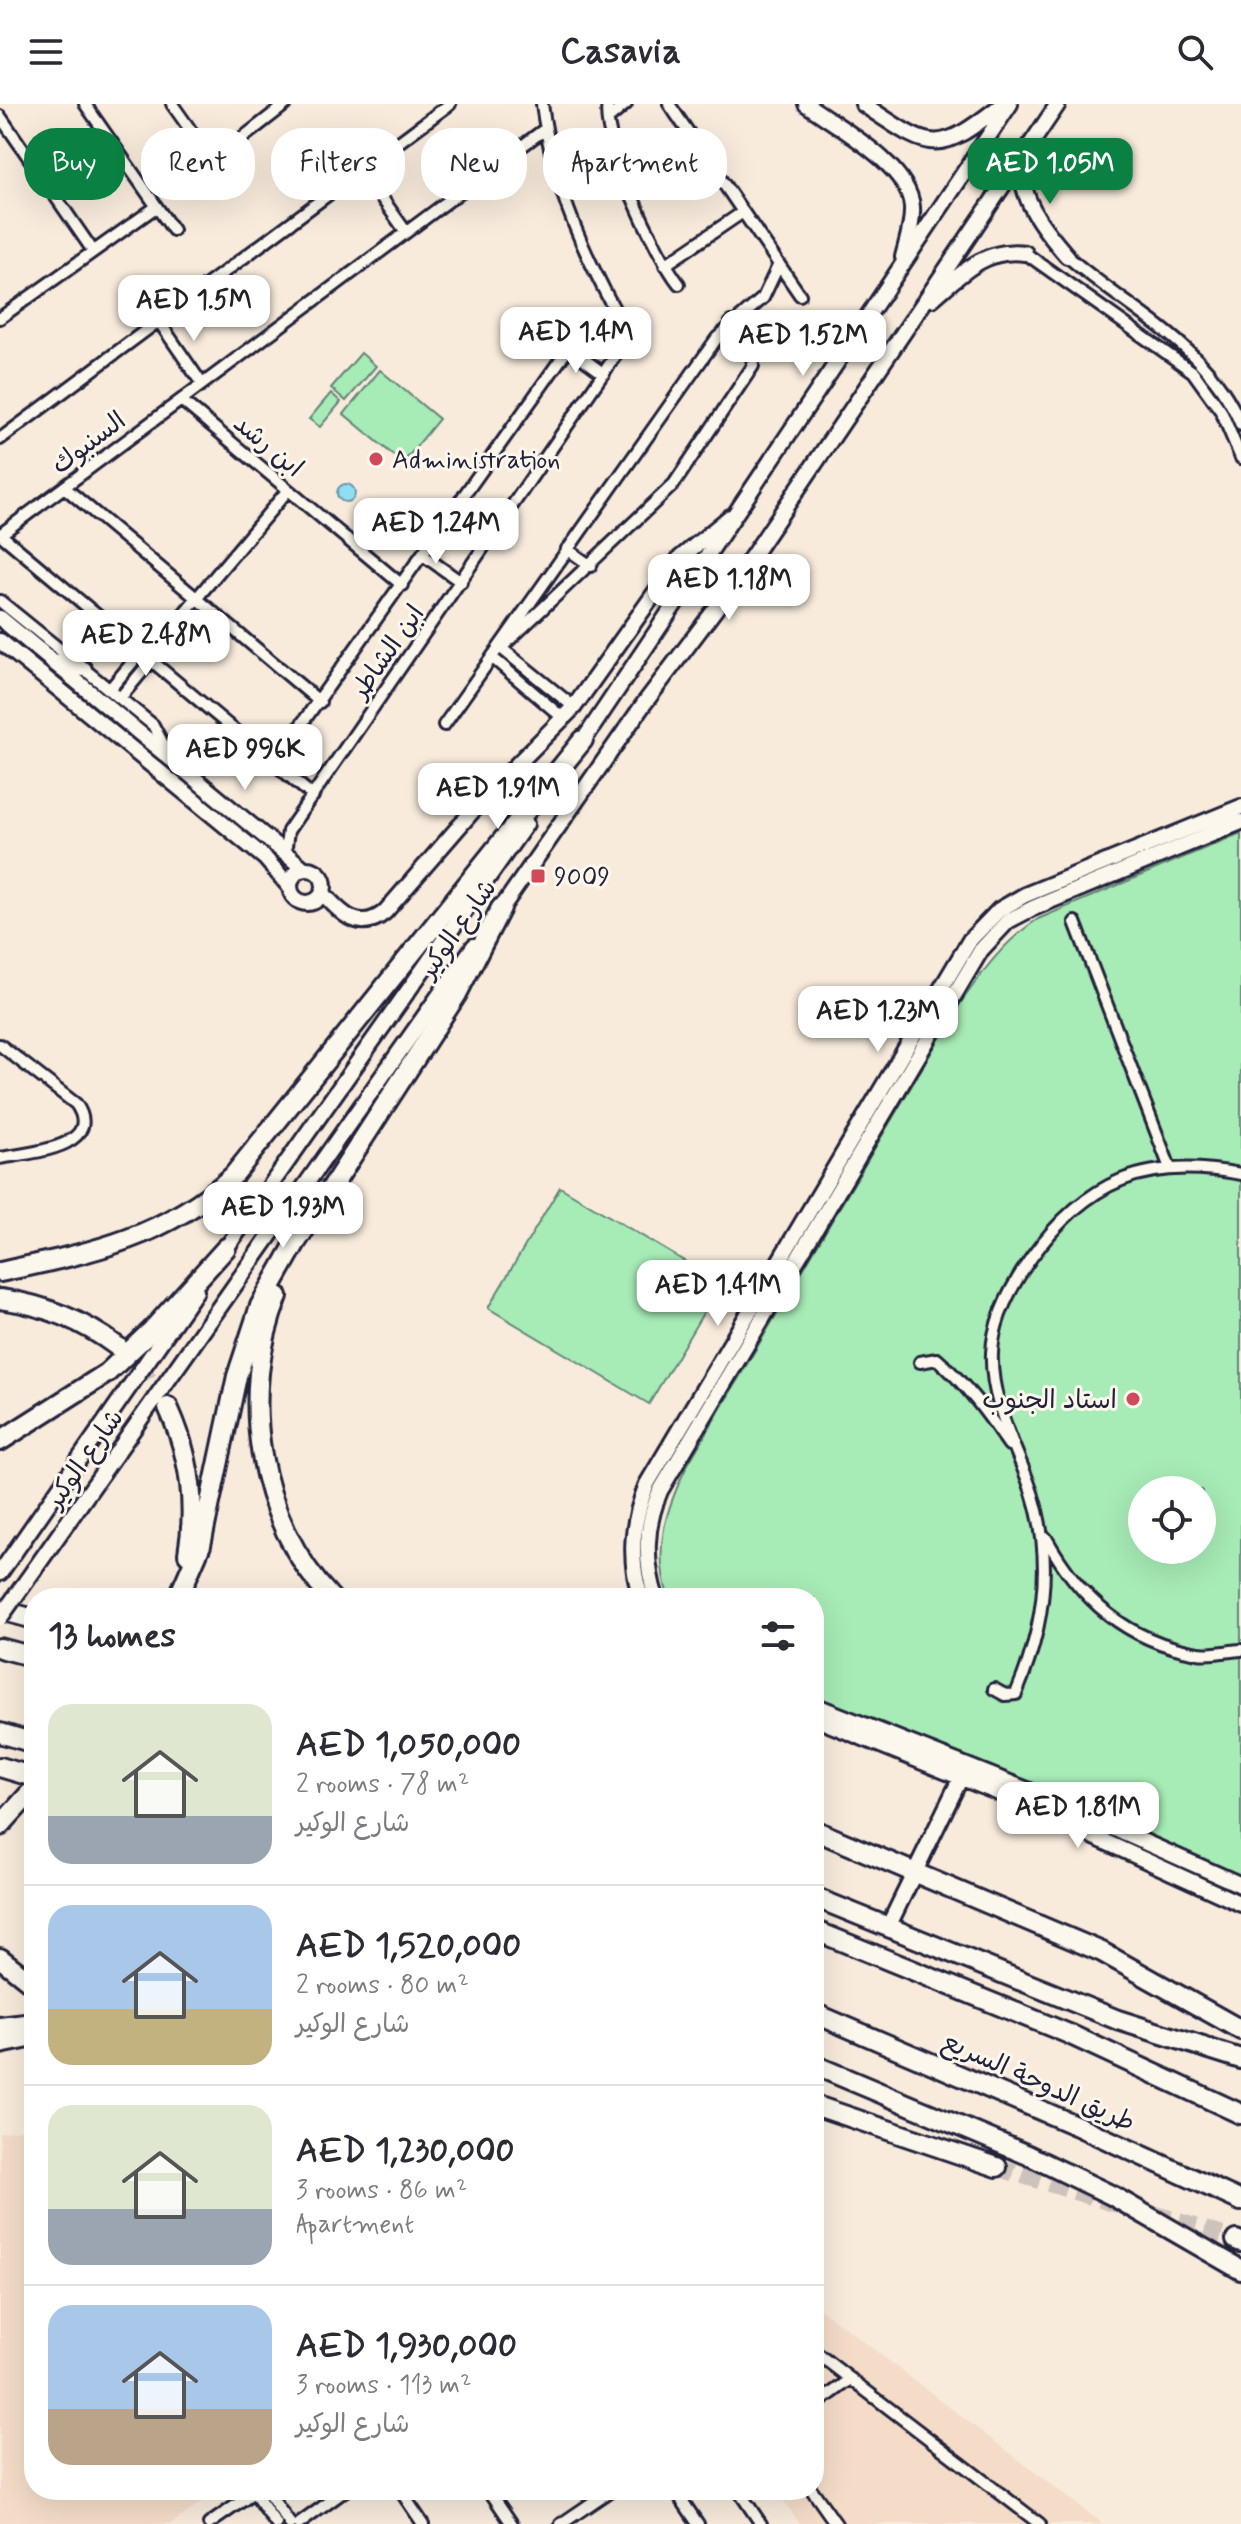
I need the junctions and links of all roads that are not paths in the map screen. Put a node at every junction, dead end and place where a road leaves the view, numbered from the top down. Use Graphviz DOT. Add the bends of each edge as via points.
graph roads {
  1 [pos="85,104"];
  2 [pos="172,104"];
  3 [pos="286,104"];
  4 [pos="450,104"];
  5 [pos="542,104"];
  6 [pos="608,104"];
  7 [pos="806,104"];
  8 [pos="863,104"];
  9 [pos="1003,104"];
  10 [pos="1010,104"];
  11 [pos="1058,104"];
  12 [pos="626,105"];
  13 [pos="669,105"];
  14 [pos="0,116"];
  15 [pos="608,119"];
  16 [pos="189,128"];
  17 [pos="255,128"];
  18 [pos="545,128"];
  19 [pos="543,130"];
  20 [pos="405,138"];
  21 [pos="1020,159"];
  22 [pos="321,200"];
  23 [pos="383,200"];
  24 [pos="564,200"];
  25 [pos="156,207"];
  26 [pos="743,212"];
  27 [pos="173,230"];
  28 [pos="406,232"];
  29 [pos="93,251"];
  30 [pos="1025,253"];
  31 [pos="1067,256"];
  32 [pos="779,264"];
  33 [pos="665,265"];
  34 [pos="901,267"];
  35 [pos="679,284"];
  36 [pos="800,295"];
  37 [pos="919,309"];
  38 [pos="0,318"];
  39 [pos="158,320"];
  40 [pos="731,322"];
  41 [pos="580,332"];
  42 [pos="1176,337"];
  43 [pos="569,348"];
  44 [pos="1166,351"];
  45 [pos="604,374"];
  46 [pos="202,384"];
  47 [pos="181,400"];
  48 [pos="1241,425"];
  49 [pos="0,439"];
  50 [pos="1241,458"];
  51 [pos="64,487"];
  52 [pos="288,490"];
  53 [pos="740,510"];
  54 [pos="0,534"];
  55 [pos="567,549"];
  56 [pos="423,555"];
  57 [pos="591,566"];
  58 [pos="461,582"];
  59 [pos="402,585"];
  60 [pos="197,599"];
  61 [pos="0,601"];
  62 [pos="0,618"];
  63 [pos="0,641"];
  64 [pos="501,648"];
  65 [pos="146,657"];
  66 [pos="494,659"];
  67 [pos="50,660"];
  68 [pos="84,669"];
  69 [pos="110,689"];
  70 [pos="120,698"];
  71 [pos="320,702"];
  72 [pos="569,712"];
  73 [pos="444,725"];
  74 [pos="583,740"];
  75 [pos="173,763"];
  76 [pos="274,763"];
  77 [pos="205,789"];
  78 [pos="313,796"];
  79 [pos="1241,807"];
  80 [pos="1241,822"];
  81 [pos="288,831"];
  82 [pos="285,855"];
  83 [pos="303,868"];
  84 [pos="289,886"];
  85 [pos="323,893"];
  86 [pos="501,908"];
  87 [pos="1075,922"];
  88 [pos="0,1045"];
  89 [pos="0,1158"];
  90 [pos="1170,1168"];
  91 [pos="1241,1174"];
  92 [pos="317,1214"];
  93 [pos="226,1248"];
  94 [pos="0,1272"];
  95 [pos="0,1299"];
  96 [pos="118,1347"];
  97 [pos="920,1362"];
  98 [pos="168,1407"];
  99 [pos="0,1441"];
  100 [pos="1018,1458"];
  101 [pos="1043,1533"];
  102 [pos="4,1567"];
  103 [pos="181,1588"];
  104 [pos="182,1588"];
  105 [pos="323,1588"];
  106 [pos="639,1588"];
  107 [pos="654,1588"];
  108 [pos="0,1610"];
  109 [pos="24,1616"];
  110 [pos="0,1618"];
  111 [pos="0,1648"];
  112 [pos="1241,1650"];
  113 [pos="24,1654"];
  114 [pos="994,1689"];
  115 [pos="824,1709"];
  116 [pos="824,1722"];
  117 [pos="0,1733"];
  118 [pos="24,1740"];
  119 [pos="0,1767"];
  120 [pos="964,1771"];
  121 [pos="24,1782"];
  122 [pos="24,1793"];
  123 [pos="24,1797"];
  124 [pos="0,1811"];
  125 [pos="0,1826"];
  126 [pos="824,1834"];
  127 [pos="915,1872"];
  128 [pos="1241,1885"];
  129 [pos="824,1901"];
  130 [pos="1241,1904"];
  131 [pos="889,1925"];
  132 [pos="824,1934"];
  133 [pos="0,1958"];
  134 [pos="24,1977"];
  135 [pos="824,2017"];
  136 [pos="24,2024"];
  137 [pos="0,2027"];
  138 [pos="1241,2030"];
  139 [pos="24,2039"];
  140 [pos="0,2044"];
  141 [pos="1241,2059"];
  142 [pos="824,2069"];
  143 [pos="824,2108"];
  144 [pos="1241,2114"];
  145 [pos="997,2167"];
  146 [pos="1241,2201"];
  147 [pos="1241,2270"];
  148 [pos="824,2359"];
  149 [pos="851,2379"];
  150 [pos="824,2399"];
  151 [pos="244,2500"];
  152 [pos="261,2500"];
  153 [pos="273,2500"];
  154 [pos="332,2500"];
  155 [pos="407,2500"];
  156 [pos="496,2500"];
  157 [pos="596,2500"];
  158 [pos="682,2500"];
  159 [pos="745,2500"];
  160 [pos="819,2500"];
  161 [pos="834,2523"];
  162 [pos="209,2524"];
  163 [pos="276,2524"];
  164 [pos="290,2524"];
  165 [pos="299,2524"];
  166 [pos="423,2524"];
  167 [pos="512,2524"];
  168 [pos="561,2524"];
  169 [pos="698,2524"];
  170 [pos="761,2524"];
  171 [pos="1040,2524"];
  1 -- 25 [label="street"];
  2 -- 16 [label="street"];
  3 -- 17 [label="street"];
  4 -- 20 [label="street"];
  5 -- 18 [label="street"];
  6 -- 15 [label="street"];
  7 -- 34 [label="street" via="881,158 901,179 912,203"];
  8 -- 9 [label="street" via="909,135 932,143 949,141"];
  10 -- 34 [label="street, شارع الوكير"];
  11 -- 21 [label="street, شارع الوكير"];
  12 -- 15 [label="street"];
  13 -- 26 [label="street"];
  14 -- 29 [label="street"];
  15 -- 33 [label="street" via="634,204"];
  19 -- 28 [label="street, السنبوك"];
  21 -- 31 [label="street" via="1030,208"];
  21 -- 37 [label="street, شارع الوكير"];
  22 -- 39 [label="street"];
  23 -- 28 [label="street"];
  24 -- 45 [label="street, ابن الشاطر" via="581,246 629,336"];
  25 -- 27 [label="street"];
  25 -- 29 [label="street"];
  26 -- 32 [label="street"];
  26 -- 33 [label="street"];
  28 -- 46 [label="street, السنبوك"];
  29 -- 38 [label="street"];
  30 -- 37 [label="street" via="982,259"];
  30 -- 44 [label="street"];
  31 -- 42 [label="street"];
  32 -- 36 [label="street"];
  32 -- 40 [label="street" via="763,298"];
  33 -- 35 [label="street"];
  34 -- 53 [label="street, شارع الوكير"];
  37 -- 86 [label="street, شارع الوكير" via="726,595"];
  39 -- 46 [label="street"];
  39 -- 49 [label="street"];
  40 -- 55 [label="street"];
  40 -- 57 [label="street" via="752,354 753,366 674,484"];
  41 -- 43 [label="street"];
  42 -- 44 [label="street"];
  42 -- 48 [label="street" via="1217,379"];
  43 -- 45 [label="street"];
  43 -- 56 [label="street"];
  44 -- 50 [label="street" via="1206,388"];
  45 -- 58 [label="street, ابن الشاطر"];
  46 -- 47 [label="street, السنبوك"];
  47 -- 51 [label="street, السنبوك"];
  47 -- 52 [label="street, ابن رشد"];
  51 -- 54 [label="street, السنبوك"];
  51 -- 60 [label="street"];
  52 -- 59 [label="street, ابن رشد"];
  52 -- 60 [label="street"];
  53 -- 72 [label="street" via="698,541 664,577"];
  53 -- 74 [label="street, شارع الوكير"];
  54 -- 65 [label="street"];
  55 -- 57 [label="street"];
  55 -- 64 [label="street"];
  56 -- 58 [label="street"];
  56 -- 59 [label="street"];
  57 -- 64 [label="street"];
  58 -- 78 [label="street, ابن الشاطر"];
  59 -- 71 [label="street"];
  60 -- 65 [label="street"];
  60 -- 71 [label="street"];
  61 -- 68 [label="street"];
  62 -- 67 [label="street"];
  63 -- 84 [label="street" via="265,858"];
  64 -- 66 [label="street"];
  64 -- 72 [label="street"];
  65 -- 69 [label="street"];
  65 -- 70 [label="street"];
  65 -- 76 [label="street"];
  66 -- 72 [label="street"];
  66 -- 73 [label="street"];
  67 -- 68 [label="street"];
  67 -- 75 [label="street"];
  68 -- 69 [label="street"];
  69 -- 70 [label="street"];
  70 -- 75 [label="street" via="153,725"];
  71 -- 76 [label="street"];
  72 -- 85 [label="street" via="375,920 352,919"];
  74 -- 93 [label="street, شارع الوكير"];
  74 -- 94 [label="highway" via="254,1154 222,1186 178,1219 150,1232"];
  75 -- 77 [label="street"];
  76 -- 78 [label="street"];
  77 -- 81 [label="street" via="223,796 268,831"];
  77 -- 82 [label="street"];
  78 -- 81 [label="street, ابن الشاطر"];
  79 -- 106 [label="street" via="1025,895 999,910 970,940 647,1484 632,1547"];
  80 -- 107 [label="street" via="1033,908 1008,921 981,950 660,1491 646,1548"];
  81 -- 82 [label="street, ابن الشاطر"];
  82 -- 83 [label="street"];
  83 -- 84 [label="street"];
  83 -- 85 [label="street" via="322,876"];
  84 -- 85 [label="street" via="303,903"];
  86 -- 92 [label="highway" via="457,994"];
  86 -- 110 [label="street, شارع الوكير, bridge"];
  87 -- 90 [label="street"];
  88 -- 89 [label="street" via="76,1104 83,1118 80,1133 68,1143"];
  90 -- 91 [label="street" via="1207,1167"];
  90 -- 100 [label="street" via="1109,1184 1081,1201 1020,1274 999,1315 992,1350 993,1385"];
  92 -- 104 [label="highway" via="277,1274 246,1343 201,1545"];
  92 -- 105 [label="highway" via="271,1312 257,1402 263,1463 274,1502"];
  93 -- 99 [label="highway" via="107,1373"];
  93 -- 102 [label="street, شارع الوكير"];
  95 -- 96 [label="highway" via="72,1318"];
  97 -- 100 [label="street" via="937,1359 953,1373"];
  98 -- 103 [label="highway" via="183,1442 192,1487 190,1543"];
  100 -- 101 [label="street"];
  101 -- 112 [label="street" via="1075,1586 1114,1619 1156,1641 1200,1653"];
  101 -- 114 [label="street" via="1046,1578 1026,1671 1016,1694"];
  108 -- 109 [label="highway"];
  111 -- 113 [label="highway"];
  115 -- 120 [label="street"];
  116 -- 120 [label="street"];
  117 -- 118 [label="highway"];
  119 -- 121 [label="highway"];
  120 -- 127 [label="street"];
  120 -- 128 [label="street"];
  120 -- 130 [label="street"];
  122 -- 124 [label="highway"];
  123 -- 125 [label="highway"];
  126 -- 127 [label="highway"];
  127 -- 131 [label="street"];
  127 -- 138 [label="highway" via="1102,1952"];
  129 -- 131 [label="highway"];
  131 -- 141 [label="highway" via="1118,2020"];
  132 -- 144 [label="highway, طريق الدوحة السريع" via="1069,2034"];
  133 -- 134 [label="highway"];
  135 -- 146 [label="highway, طريق الدوحة السريع"];
  136 -- 137 [label="highway"];
  139 -- 140 [label="highway"];
  142 -- 147 [label="highway" via="1028,2155 1113,2196"];
  143 -- 145 [label="highway"];
  148 -- 149 [label="street"];
  149 -- 150 [label="street"];
  149 -- 171 [label="street"];
  151 -- 162 [label="street"];
  152 -- 163 [label="street"];
  153 -- 164 [label="street"];
  154 -- 165 [label="street"];
  155 -- 166 [label="street"];
  156 -- 167 [label="street"];
  157 -- 168 [label="street"];
  158 -- 169 [label="street"];
  159 -- 170 [label="street"];
  160 -- 161 [label="street"];
}
